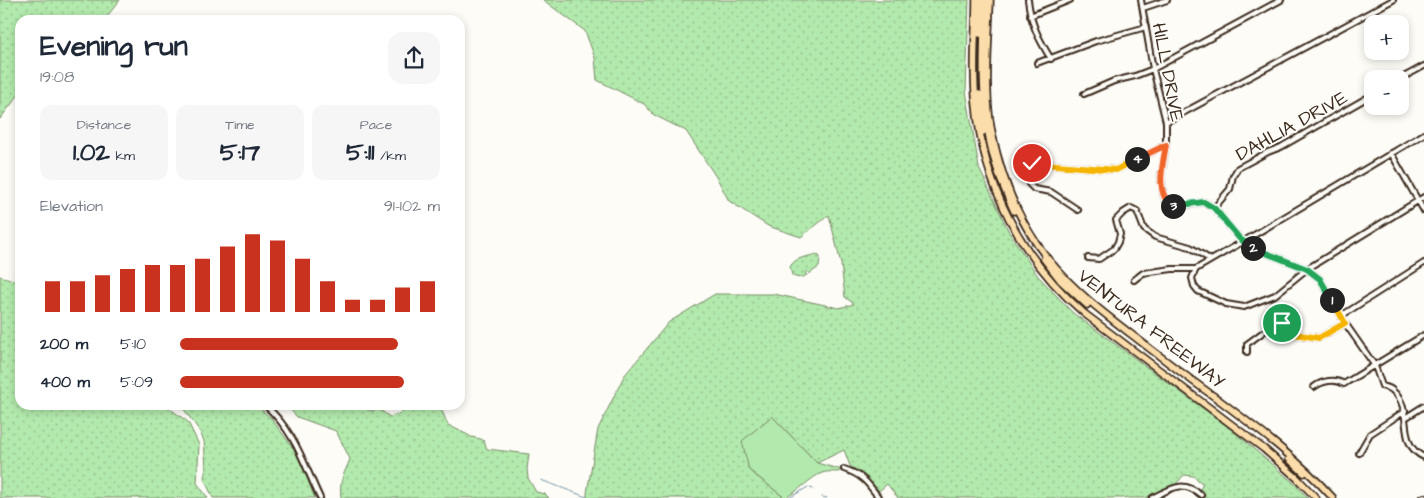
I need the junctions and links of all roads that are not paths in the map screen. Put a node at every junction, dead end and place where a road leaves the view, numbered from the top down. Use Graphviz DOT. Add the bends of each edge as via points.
graph roads {
  1 [pos="976,0"];
  2 [pos="980,0"];
  3 [pos="985,0"];
  4 [pos="990,0"];
  5 [pos="1028,0"];
  6 [pos="1070,0"];
  7 [pos="1141,0"];
  8 [pos="1167,0"];
  9 [pos="1281,0"];
  10 [pos="1394,0"];
  11 [pos="1143,8"];
  12 [pos="1030,16"];
  13 [pos="1146,28"];
  14 [pos="1050,59"];
  15 [pos="1037,63"];
  16 [pos="1424,66"];
  17 [pos="1153,69"];
  18 [pos="1409,75"];
  19 [pos="1084,94"];
  20 [pos="1364,100"];
  21 [pos="1166,122"];
  22 [pos="1424,134"];
  23 [pos="1166,145"];
  24 [pos="1391,154"];
  25 [pos="1424,196"];
  26 [pos="1418,200"];
  27 [pos="1214,208"];
  28 [pos="1078,210"];
  29 [pos="1424,211"];
  30 [pos="1244,242"];
  31 [pos="1088,258"];
  32 [pos="1211,260"];
  33 [pos="1424,263"];
  34 [pos="1038,264"];
  35 [pos="1196,269"];
  36 [pos="1307,269"];
  37 [pos="1134,280"];
  38 [pos="1341,316"];
  39 [pos="1345,323"];
  40 [pos="1424,335"];
  41 [pos="1246,352"];
  42 [pos="1375,366"];
  43 [pos="1167,375"];
  44 [pos="1314,386"];
  45 [pos="1424,406"];
  46 [pos="270,410"];
  47 [pos="1405,411"];
  48 [pos="1405,418"];
  49 [pos="1359,452"];
  50 [pos="1424,457"];
  51 [pos="844,469"];
  52 [pos="1202,495"];
  53 [pos="320,498"];
  54 [pos="879,498"];
  55 [pos="1152,498"];
  56 [pos="1316,498"];
  57 [pos="1321,498"];
  58 [pos="1328,498"];
  59 [pos="1333,498"];
  1 -- 34 [label="highway, VENTURA FREEWAY" via="975,100 984,157 1011,224"];
  2 -- 34 [label="highway" via="979,97 988,155 1006,207"];
  3 -- 58 [label="highway" via="984,86 991,146 1009,200 1037,250 1083,302 1265,439"];
  4 -- 59 [label="highway, VENTURA FREEWAY" via="988,98 992,128 1005,178 1032,237 1062,276 1093,306 1271,439"];
  5 -- 12 [label="street"];
  6 -- 12 [label="street"];
  7 -- 11 [label="street, HILL DRIVE"];
  8 -- 11 [label="street"];
  9 -- 17 [label="street"];
  10 -- 21 [label="street"];
  11 -- 13 [label="street, HILL DRIVE"];
  12 -- 14 [label="street"];
  13 -- 14 [label="street" via="1096,41"];
  13 -- 17 [label="street, HILL DRIVE"];
  14 -- 15 [label="street"];
  16 -- 18 [label="street"];
  17 -- 19 [label="street"];
  17 -- 21 [label="street, HILL DRIVE"];
  20 -- 27 [label="street, DAHLIA DRIVE" via="1238,168 1230,189"];
  21 -- 23 [label="street, HILL DRIVE"];
  22 -- 24 [label="street"];
  23 -- 27 [label="street, HILL DRIVE" via="1161,177 1167,203 1174,207 1204,202"];
  23 -- 28 [label="street" via="1116,170 1032,163 1029,184 1034,189 1050,192"];
  24 -- 26 [label="street"];
  24 -- 30 [label="street"];
  25 -- 26 [label="street"];
  26 -- 29 [label="street"];
  26 -- 36 [label="street"];
  27 -- 30 [label="street"];
  30 -- 32 [label="street"];
  30 -- 36 [label="street"];
  31 -- 32 [label="street" via="1099,259 1114,249 1120,234 1116,220 1130,208 1137,211 1144,229 1155,237 1190,247"];
  32 -- 35 [label="street"];
  33 -- 38 [label="street"];
  34 -- 43 [label="highway, VENTURA FREEWAY" via="1085,314"];
  35 -- 36 [label="street" via="1192,278 1198,291 1226,304 1244,307 1275,295"];
  35 -- 37 [label="street" via="1143,273"];
  36 -- 38 [label="street" via="1320,279"];
  38 -- 39 [label="street"];
  39 -- 41 [label="street" via="1319,338 1294,334 1282,323 1274,324 1247,344"];
  39 -- 42 [label="street"];
  40 -- 42 [label="street"];
  42 -- 44 [label="street" via="1344,384 1335,380"];
  42 -- 47 [label="street" via="1382,386 1393,390"];
  43 -- 56 [label="highway, VENTURA FREEWAY" via="1264,449"];
  43 -- 57 [label="highway" via="1253,436"];
  45 -- 48 [label="street"];
  46 -- 53 [label="street" via="295,442"];
  47 -- 48 [label="street"];
  47 -- 49 [label="street" via="1370,434"];
  48 -- 50 [label="street" via="1410,445"];
  51 -- 54 [label="street" via="861,476"];
  52 -- 55 [label="street" via="1184,486"];
}
